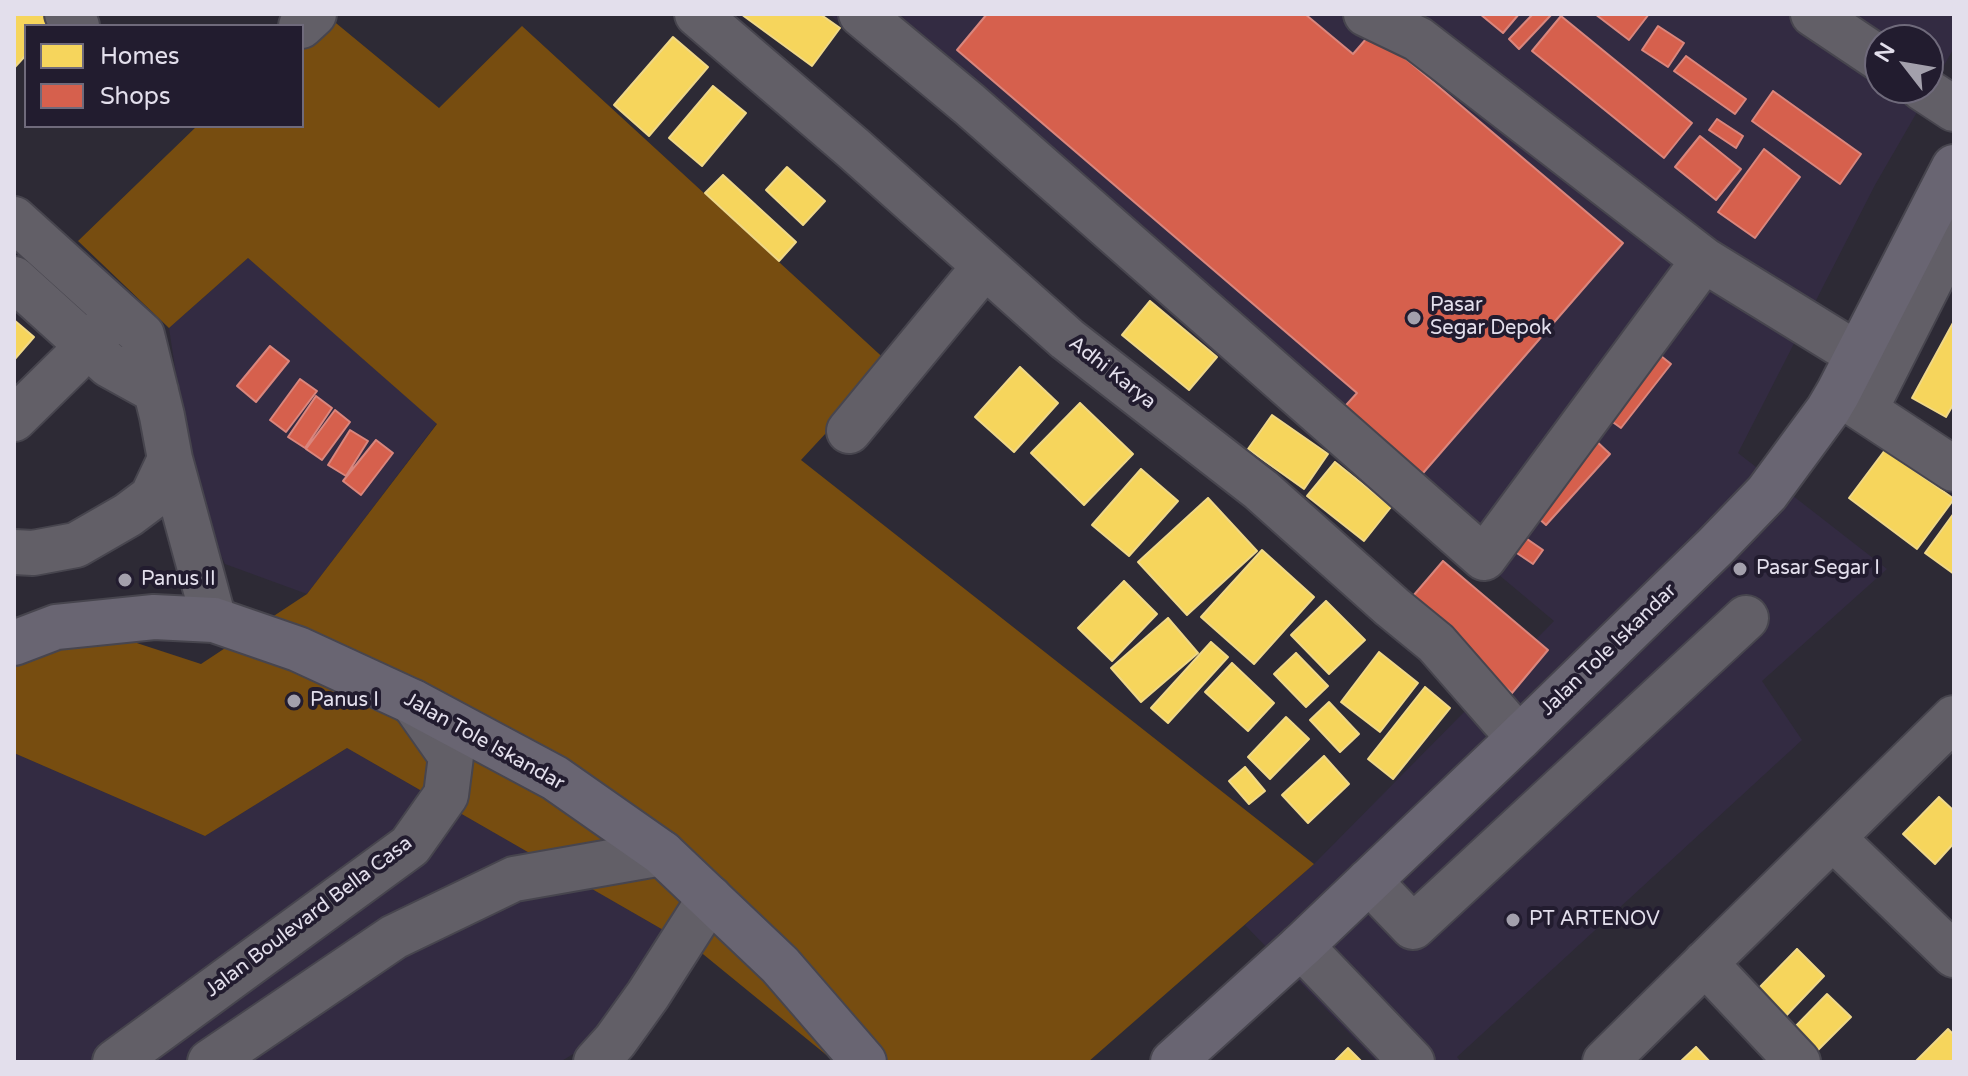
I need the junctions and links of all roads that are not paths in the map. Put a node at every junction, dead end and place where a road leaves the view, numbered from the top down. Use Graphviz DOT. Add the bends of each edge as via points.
graph roads {
  1 [pos="697,14"];
  2 [pos="1366,14"];
  3 [pos="1813,14"];
  4 [pos="876,18"];
  5 [pos="1864,48"];
  6 [pos="1954,167"];
  7 [pos="14,219"];
  8 [pos="1954,234"];
  9 [pos="1704,260"];
  10 [pos="985,266"];
  11 [pos="14,279"];
  12 [pos="119,312"];
  13 [pos="88,346"];
  14 [pos="1854,386"];
  15 [pos="156,391"];
  16 [pos="14,419"];
  17 [pos="849,431"];
  18 [pos="170,459"];
  19 [pos="1954,469"];
  20 [pos="14,552"];
  21 [pos="1746,618"];
  22 [pos="214,620"];
  23 [pos="14,643"];
  24 [pos="413,702"];
  25 [pos="1954,718"];
  26 [pos="1519,738"];
  27 [pos="1833,838"];
  28 [pos="662,853"];
  29 [pos="1369,881"];
  30 [pos="355,887"];
  31 [pos="710,898"];
  32 [pos="394,937"];
  33 [pos="1301,946"];
  34 [pos="1954,955"];
  35 [pos="1705,963"];
  36 [pos="174,1019"];
  37 [pos="115,1062"];
  38 [pos="203,1062"];
  39 [pos="210,1062"];
  40 [pos="596,1062"];
  41 [pos="864,1062"];
  42 [pos="1173,1062"];
  43 [pos="1412,1062"];
  44 [pos="1605,1062"];
  45 [pos="1798,1062"];
  1 -- 10 [label="street, Adhi Karya"];
  2 -- 9 [label="street" via="1418,39"];
  3 -- 5 [label="street"];
  4 -- 9 [label="street" via="1484,558"];
  6 -- 14 [label="main road, Jalan Tole Iskandar"];
  7 -- 12 [label="street"];
  8 -- 14 [label="street"];
  9 -- 14 [label="street"];
  10 -- 17 [label="street"];
  10 -- 26 [label="street, Adhi Karya" via="1067,339 1261,490 1436,643"];
  11 -- 13 [label="street"];
  12 -- 13 [label="street"];
  12 -- 15 [label="street" via="142,335"];
  13 -- 15 [label="street" via="109,365"];
  13 -- 16 [label="street"];
  14 -- 19 [label="street"];
  14 -- 26 [label="main road, Jalan Tole Iskandar" via="1828,410 1767,493"];
  15 -- 18 [label="street"];
  18 -- 20 [label="street" via="152,497 128,515 76,545"];
  18 -- 22 [label="street"];
  21 -- 29 [label="street" via="1413,927"];
  22 -- 23 [label="main road, Jalan Tole Iskandar" via="154,617 56,627"];
  22 -- 24 [label="main road, Jalan Tole Iskandar" via="298,649"];
  24 -- 28 [label="main road, Jalan Tole Iskandar" via="555,778"];
  24 -- 30 [label="street, Jalan Boulevard Bella Casa" via="451,756 446,795 410,846"];
  25 -- 27 [label="street"];
  26 -- 29 [label="main road, Jalan Tole Iskandar"];
  27 -- 34 [label="street"];
  27 -- 35 [label="street"];
  28 -- 31 [label="main road, Jalan Tole Iskandar"];
  28 -- 32 [label="street" via="514,879"];
  29 -- 33 [label="main road, Jalan Tole Iskandar"];
  30 -- 32 [label="street"];
  30 -- 36 [label="street, Jalan Boulevard Bella Casa"];
  31 -- 40 [label="street" via="648,995"];
  31 -- 41 [label="main road, Jalan Tole Iskandar" via="780,965"];
  32 -- 39 [label="street"];
  33 -- 42 [label="main road, Jalan Tole Iskandar"];
  33 -- 43 [label="street"];
  35 -- 44 [label="street"];
  35 -- 45 [label="street"];
  36 -- 37 [label="street, Jalan Boulevard Bella Casa"];
  36 -- 38 [label="street"];
}
